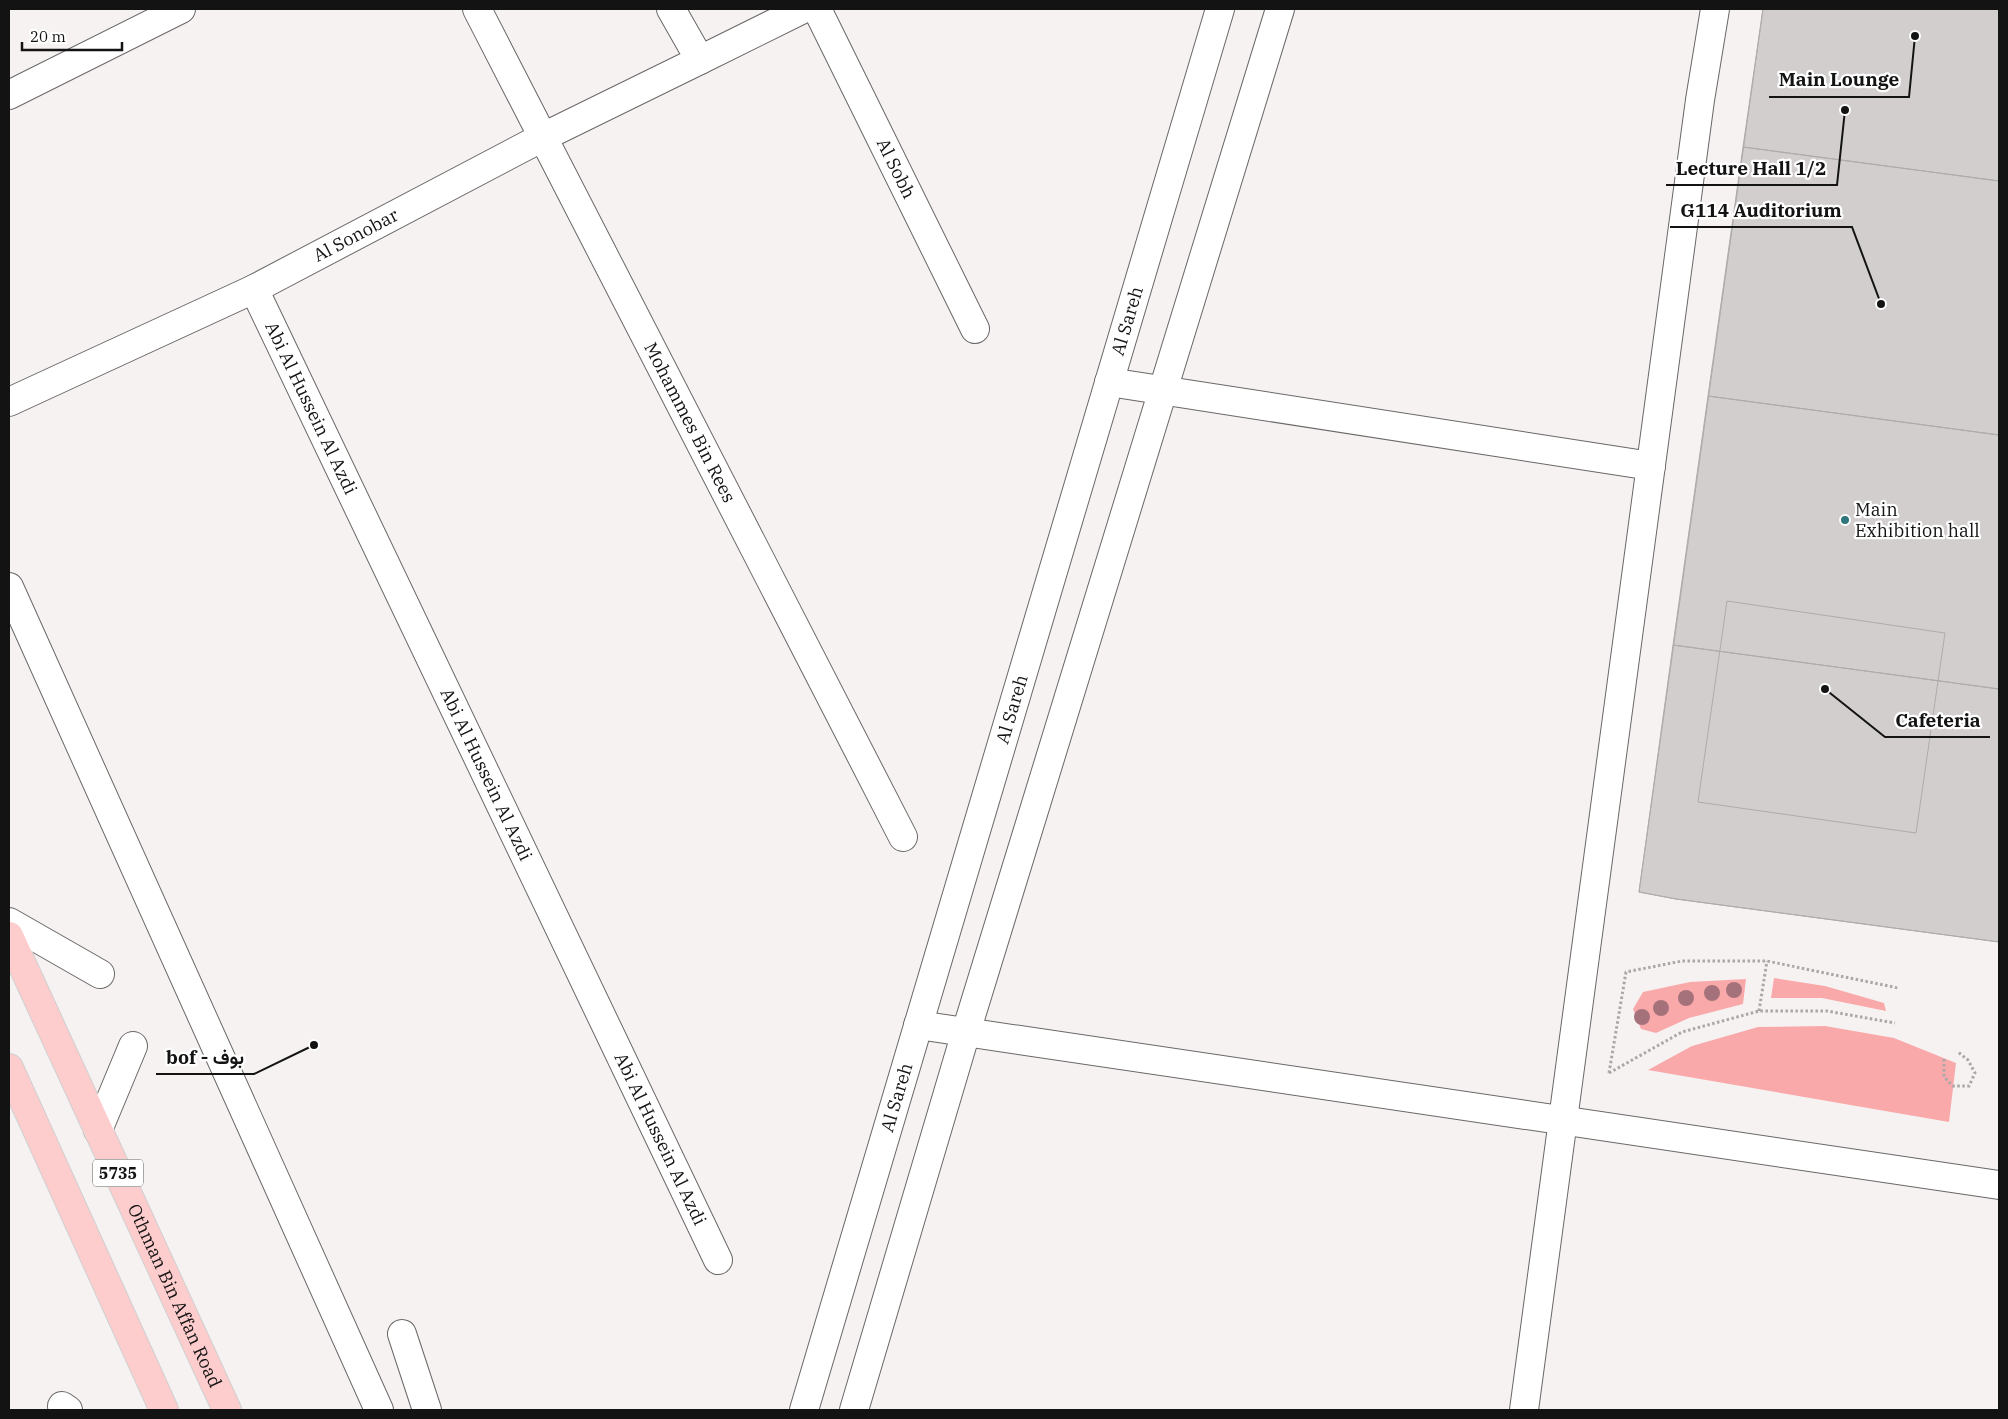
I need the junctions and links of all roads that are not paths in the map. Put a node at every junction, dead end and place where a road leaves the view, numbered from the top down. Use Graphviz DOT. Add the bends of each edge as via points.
graph roads {
  1 [pos="180,9"];
  2 [pos="477,9"];
  3 [pos="671,9"];
  4 [pos="803,9"];
  5 [pos="817,9"];
  6 [pos="1220,9"];
  7 [pos="1280,9"];
  8 [pos="1715,9"];
  9 [pos="700,60"];
  10 [pos="9,96"];
  11 [pos="543,137"];
  12 [pos="254,289"];
  13 [pos="975,328"];
  14 [pos="1109,382"];
  15 [pos="1163,391"];
  16 [pos="9,402"];
  17 [pos="1651,466"];
  18 [pos="9,588"];
  19 [pos="903,837"];
  20 [pos="9,922"];
  21 [pos="9,936"];
  22 [pos="100,974"];
  23 [pos="918,1025"];
  24 [pos="966,1032"];
  25 [pos="133,1046"];
  26 [pos="9,1068"];
  27 [pos="1563,1121"];
  28 [pos="98,1130"];
  29 [pos="1999,1185"];
  30 [pos="718,1260"];
  31 [pos="402,1334"];
  32 [pos="164,1410"];
  33 [pos="227,1410"];
  34 [pos="379,1410"];
  35 [pos="427,1410"];
  36 [pos="804,1410"];
  37 [pos="854,1410"];
  38 [pos="1524,1410"];
  1 -- 10 [label="street"];
  2 -- 11 [label="street, Mohammes Bin Rees"];
  3 -- 9 [label="street"];
  4 -- 9 [label="street, Al Sonobar"];
  5 -- 13 [label="street, Al Sobh"];
  6 -- 14 [label="street, Al Sareh"];
  7 -- 15 [label="street"];
  8 -- 17 [label="street"];
  9 -- 11 [label="street, Al Sonobar"];
  11 -- 12 [label="street, Al Sonobar"];
  11 -- 19 [label="street, Mohammes Bin Rees"];
  12 -- 16 [label="street, Al Sonobar"];
  12 -- 30 [label="street, Abi Al Hussein Al Azdi"];
  14 -- 15 [label="street"];
  14 -- 23 [label="street, Al Sareh"];
  15 -- 17 [label="street"];
  15 -- 24 [label="street"];
  17 -- 27 [label="street"];
  18 -- 34 [label="street"];
  20 -- 22 [label="street"];
  21 -- 28 [label="main road, Othman Bin Affan Road / 5735"];
  23 -- 24 [label="street"];
  23 -- 36 [label="street, Al Sareh"];
  24 -- 27 [label="street"];
  24 -- 37 [label="street"];
  25 -- 28 [label="street"];
  26 -- 32 [label="main road"];
  27 -- 29 [label="street"];
  27 -- 38 [label="street"];
  28 -- 33 [label="main road, Othman Bin Affan Road / 5735"];
  31 -- 35 [label="street"];
}
